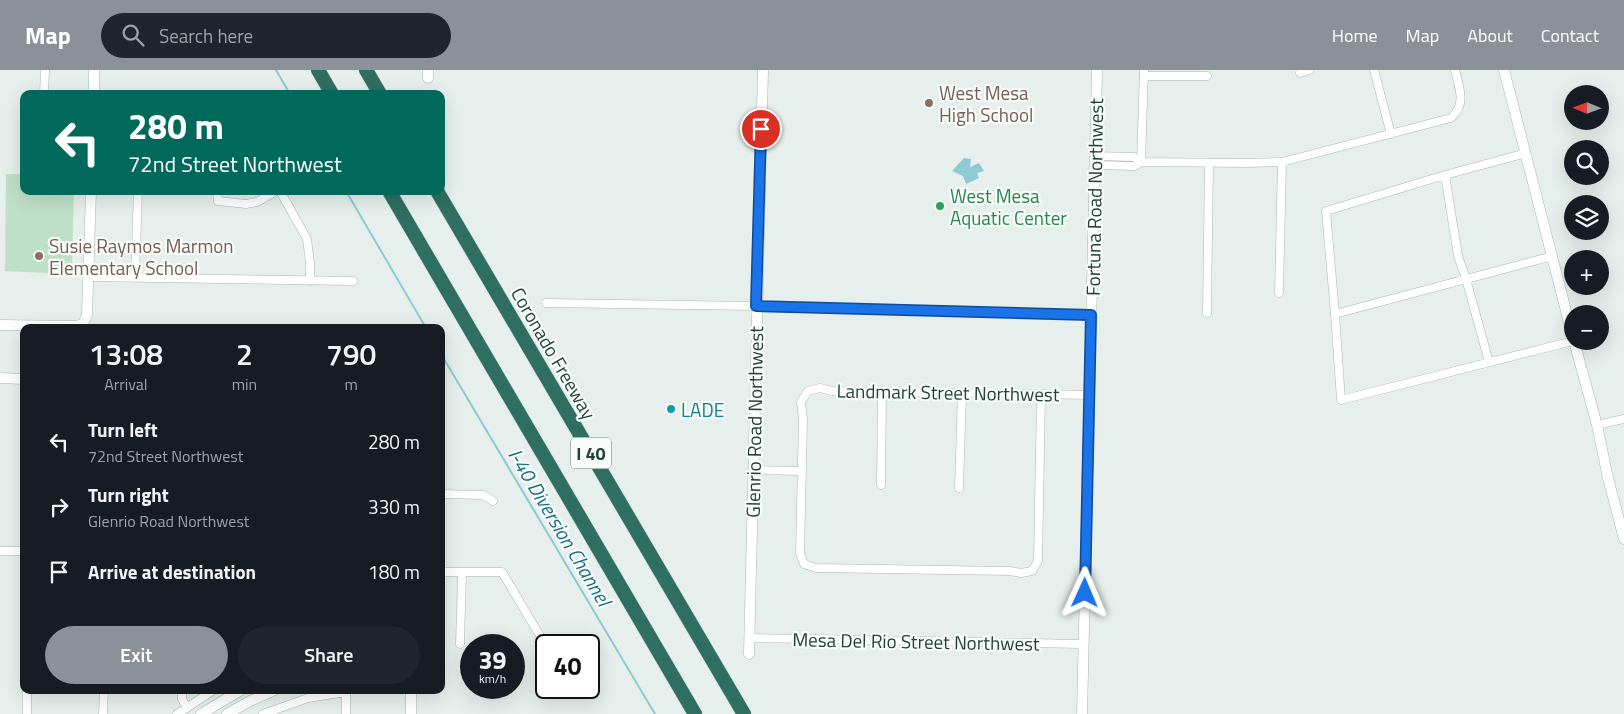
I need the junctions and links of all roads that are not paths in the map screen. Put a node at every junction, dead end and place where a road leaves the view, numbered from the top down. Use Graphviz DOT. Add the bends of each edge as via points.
graph roads {
  1 [pos="45,70"];
  2 [pos="94,70"];
  3 [pos="318,70"];
  4 [pos="366,70"];
  5 [pos="763,70"];
  6 [pos="1097,70"];
  7 [pos="1309,70"];
  8 [pos="1374,70"];
  9 [pos="1455,70"];
  10 [pos="1504,70"];
  11 [pos="1300,72"];
  12 [pos="1144,73"];
  13 [pos="1207,76"];
  14 [pos="44,90"];
  15 [pos="94,90"];
  16 [pos="330,90"];
  17 [pos="378,90"];
  18 [pos="1391,134"];
  19 [pos="1526,153"];
  20 [pos="1095,161"];
  21 [pos="1141,162"];
  22 [pos="1282,162"];
  23 [pos="1209,163"];
  24 [pos="1445,175"];
  25 [pos="91,195"];
  26 [pos="138,195"];
  27 [pos="217,195"];
  28 [pos="269,195"];
  29 [pos="282,195"];
  30 [pos="391,195"];
  31 [pos="439,195"];
  32 [pos="1553,256"];
  33 [pos="89,277"];
  34 [pos="135,278"];
  35 [pos="1466,279"];
  36 [pos="310,281"];
  37 [pos="353,281"];
  38 [pos="1279,293"];
  39 [pos="546,303"];
  40 [pos="1565,305"];
  41 [pos="756,306"];
  42 [pos="1207,313"];
  43 [pos="1335,314"];
  44 [pos="1091,315"];
  45 [pos="82,324"];
  46 [pos="0,326"];
  47 [pos="20,326"];
  48 [pos="1564,343"];
  49 [pos="1576,350"];
  50 [pos="1488,362"];
  51 [pos="0,378"];
  52 [pos="20,379"];
  53 [pos="882,391"];
  54 [pos="962,393"];
  55 [pos="1041,394"];
  56 [pos="1089,395"];
  57 [pos="1624,418"];
  58 [pos="1597,425"];
  59 [pos="754,470"];
  60 [pos="802,471"];
  61 [pos="881,485"];
  62 [pos="960,488"];
  63 [pos="445,494"];
  64 [pos="493,501"];
  65 [pos="1624,539"];
  66 [pos="0,551"];
  67 [pos="20,551"];
  68 [pos="445,572"];
  69 [pos="462,572"];
  70 [pos="460,634"];
  71 [pos="539,634"];
  72 [pos="749,638"];
  73 [pos="1083,644"];
  74 [pos="749,654"];
  75 [pos="27,694"];
  76 [pos="104,694"];
  77 [pos="182,694"];
  78 [pos="208,694"];
  79 [pos="234,694"];
  80 [pos="264,694"];
  81 [pos="333,694"];
  82 [pos="346,694"];
  83 [pos="411,694"];
  84 [pos="187,708"];
  85 [pos="694,712"];
  86 [pos="266,713"];
  87 [pos="26,714"];
  88 [pos="103,714"];
  89 [pos="177,714"];
  90 [pos="201,714"];
  91 [pos="227,714"];
  92 [pos="346,714"];
  93 [pos="411,714"];
  94 [pos="744,714"];
  95 [pos="1082,714"];
  1 -- 14 [label="street"];
  2 -- 15 [label="street"];
  3 -- 16 [label="highway"];
  4 -- 17 [label="highway"];
  5 -- 41 [label="street, Glenrio Road Northwest"];
  6 -- 20 [label="street, Fortuna Road Northwest"];
  7 -- 11 [label="street"];
  8 -- 18 [label="street"];
  9 -- 18 [label="street" via="1461,94 1456,114"];
  10 -- 19 [label="street"];
  12 -- 13 [label="street"];
  12 -- 21 [label="street"];
  18 -- 22 [label="street"];
  19 -- 24 [label="street"];
  19 -- 32 [label="street"];
  20 -- 21 [label="street" via="1134,157"];
  20 -- 44 [label="street, Fortuna Road Northwest"];
  21 -- 23 [label="street"];
  22 -- 23 [label="street"];
  22 -- 38 [label="street"];
  23 -- 42 [label="street"];
  24 -- 35 [label="street" via="1458,256"];
  24 -- 43 [label="street" via="1326,211"];
  25 -- 33 [label="street"];
  26 -- 34 [label="street"];
  27 -- 28 [label="street" via="218,201 246,204"];
  29 -- 36 [label="street" via="307,239"];
  30 -- 85 [label="highway, I 40"];
  31 -- 94 [label="highway, Coronado Freeway / I 40"];
  32 -- 35 [label="street"];
  32 -- 40 [label="street"];
  33 -- 34 [label="street"];
  33 -- 45 [label="street" via="87,315"];
  34 -- 36 [label="street"];
  35 -- 43 [label="street"];
  35 -- 50 [label="street"];
  36 -- 37 [label="street"];
  39 -- 41 [label="street"];
  41 -- 44 [label="street"];
  41 -- 59 [label="street, Glenrio Road Northwest"];
  43 -- 50 [label="street" via="1341,400"];
  44 -- 56 [label="street, Fortuna Road Northwest"];
  46 -- 47 [label="street"];
  48 -- 50 [label="street"];
  49 -- 58 [label="street"];
  51 -- 52 [label="street"];
  53 -- 54 [label="street, Landmark Street Northwest"];
  53 -- 60 [label="street, Landmark Street Northwest" via="820,388 808,391 801,402"];
  53 -- 61 [label="street"];
  54 -- 55 [label="street, Landmark Street Northwest"];
  54 -- 62 [label="street"];
  55 -- 56 [label="street, Landmark Street Northwest"];
  55 -- 60 [label="street" via="1038,561 1032,571 816,568 804,564 800,553"];
  56 -- 73 [label="street, Fortuna Road Northwest"];
  57 -- 58 [label="street"];
  58 -- 65 [label="street"];
  59 -- 60 [label="street"];
  59 -- 72 [label="street, Glenrio Road Northwest"];
  63 -- 64 [label="street" via="483,495"];
  66 -- 67 [label="street"];
  68 -- 69 [label="street"];
  69 -- 70 [label="street"];
  69 -- 71 [label="street" via="502,572"];
  72 -- 73 [label="street, Mesa Del Rio Street Northwest"];
  72 -- 74 [label="street, Glenrio Road Northwest"];
  73 -- 95 [label="street, Fortuna Road Northwest"];
  75 -- 87 [label="street"];
  76 -- 88 [label="street"];
  77 -- 84 [label="street"];
  78 -- 84 [label="street"];
  79 -- 90 [label="street"];
  80 -- 91 [label="street"];
  81 -- 86 [label="street" via="308,698"];
  82 -- 92 [label="street"];
  83 -- 93 [label="street"];
  84 -- 89 [label="street"];
}
